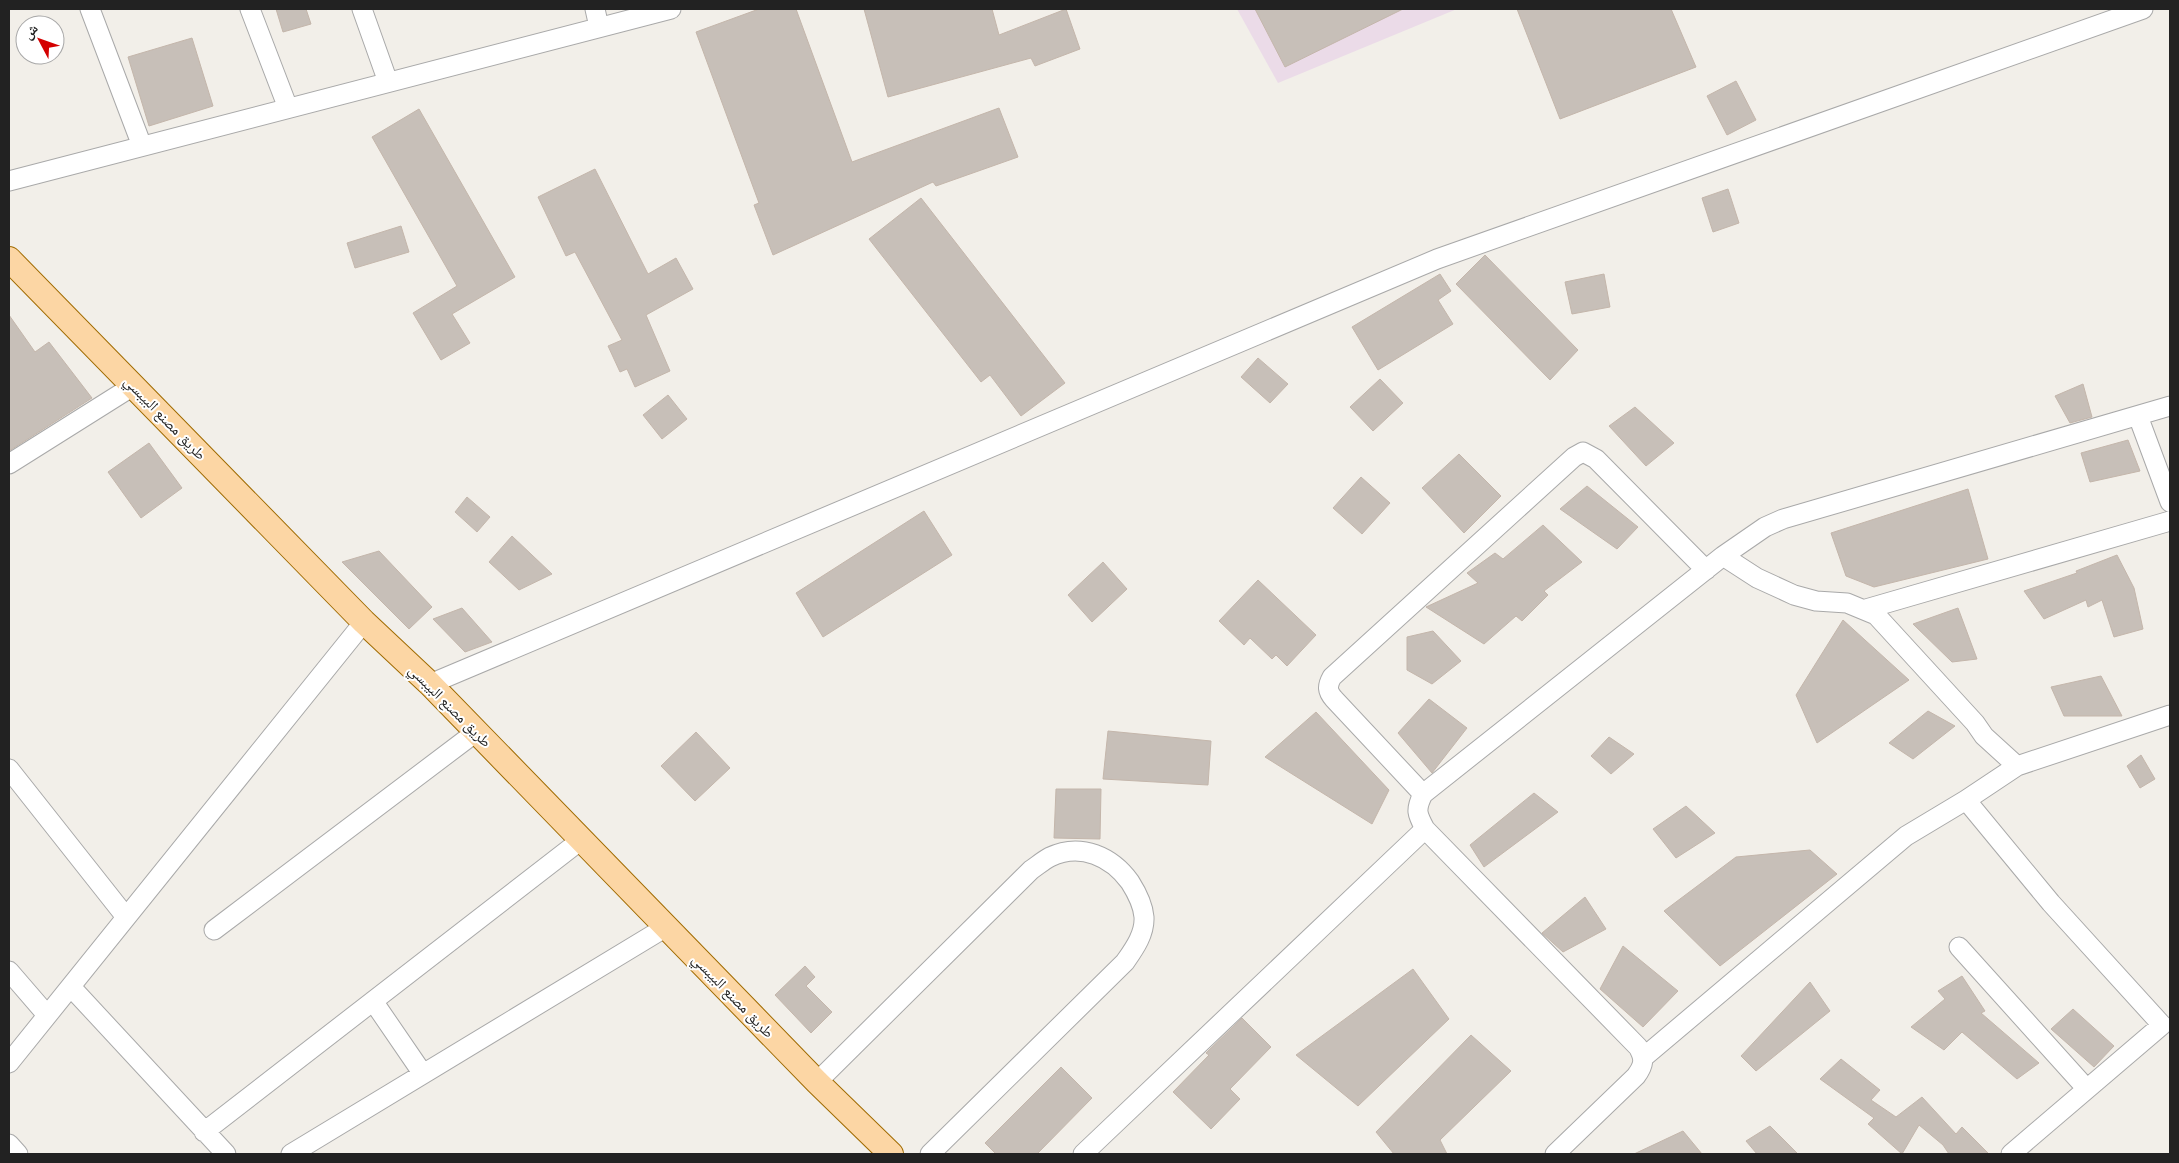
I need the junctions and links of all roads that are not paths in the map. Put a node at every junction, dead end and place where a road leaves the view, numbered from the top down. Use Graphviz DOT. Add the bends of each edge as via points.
graph roads {
  1 [pos="90,9"];
  2 [pos="250,9"];
  3 [pos="362,9"];
  4 [pos="595,9"];
  5 [pos="671,9"];
  6 [pos="2143,9"];
  7 [pos="599,27"];
  8 [pos="388,82"];
  9 [pos="288,108"];
  10 [pos="142,146"];
  11 [pos="9,182"];
  12 [pos="9,259"];
  13 [pos="133,386"];
  14 [pos="2170,406"];
  15 [pos="2138,416"];
  16 [pos="9,464"];
  17 [pos="2170,502"];
  18 [pos="2170,521"];
  19 [pos="1723,556"];
  20 [pos="1706,570"];
  21 [pos="1866,609"];
  22 [pos="364,622"];
  23 [pos="430,684"];
  24 [pos="2170,715"];
  25 [pos="476,732"];
  26 [pos="2017,766"];
  27 [pos="9,769"];
  28 [pos="1423,794"];
  29 [pos="1966,800"];
  30 [pos="1425,829"];
  31 [pos="581,840"];
  32 [pos="126,917"];
  33 [pos="666,927"];
  34 [pos="214,930"];
  35 [pos="1959,948"];
  36 [pos="9,971"];
  37 [pos="70,987"];
  38 [pos="373,1001"];
  39 [pos="47,1015"];
  40 [pos="2166,1021"];
  41 [pos="1644,1057"];
  42 [pos="9,1063"];
  43 [pos="423,1074"];
  44 [pos="817,1082"];
  45 [pos="2086,1088"];
  46 [pos="204,1132"];
  47 [pos="9,1144"];
  48 [pos="18,1154"];
  49 [pos="226,1154"];
  50 [pos="291,1154"];
  51 [pos="891,1154"];
  52 [pos="930,1154"];
  53 [pos="1083,1154"];
  54 [pos="1555,1154"];
  55 [pos="2011,1154"];
  1 -- 10 [label="street"];
  2 -- 9 [label="street"];
  3 -- 8 [label="street"];
  4 -- 7 [label="street"];
  5 -- 7 [label="street"];
  6 -- 23 [label="street" via="1437,259"];
  7 -- 8 [label="street"];
  8 -- 9 [label="street"];
  9 -- 10 [label="street"];
  10 -- 11 [label="street"];
  12 -- 13 [label="main road, طريق مصنع البيبسي"];
  13 -- 16 [label="street"];
  13 -- 22 [label="main road, طريق مصنع البيبسي"];
  14 -- 15 [label="street"];
  15 -- 17 [label="street"];
  15 -- 19 [label="street" via="1783,519 1765,527"];
  18 -- 21 [label="street"];
  19 -- 20 [label="street"];
  19 -- 21 [label="street" via="1794,595"];
  20 -- 28 [label="street"];
  20 -- 28 [label="street" via="1596,459 1583,452 1574,457 1332,677 1328,685 1328,692 1334,699"];
  21 -- 26 [label="street" via="1876,615 1984,736"];
  22 -- 23 [label="main road, طريق مصنع البيبسي"];
  22 -- 32 [label="street"];
  23 -- 25 [label="main road, طريق مصنع البيبسي"];
  24 -- 26 [label="street"];
  25 -- 31 [label="main road, طريق مصنع البيبسي"];
  25 -- 34 [label="street"];
  26 -- 29 [label="street"];
  27 -- 32 [label="street"];
  28 -- 30 [label="street" via="1417,805 1418,816"];
  29 -- 40 [label="street" via="2051,903"];
  29 -- 41 [label="street" via="1906,836"];
  30 -- 41 [label="street" via="1638,1047"];
  30 -- 53 [label="street"];
  31 -- 33 [label="main road, طريق مصنع البيبسي"];
  31 -- 38 [label="street"];
  32 -- 37 [label="street"];
  33 -- 43 [label="street"];
  33 -- 44 [label="main road, طريق مصنع البيبسي"];
  35 -- 45 [label="street"];
  36 -- 39 [label="street"];
  37 -- 39 [label="street"];
  37 -- 46 [label="street"];
  38 -- 43 [label="street"];
  38 -- 46 [label="street"];
  39 -- 42 [label="street"];
  40 -- 45 [label="street"];
  41 -- 54 [label="street" via="1643,1066 1636,1076"];
  43 -- 50 [label="street"];
  44 -- 51 [label="main road, طريق مصنع البيبسي"];
  44 -- 52 [label="street" via="1031,870 1051,856 1078,851 1105,857 1123,872 1139,894 1144,918 1139,942 1125,962"];
  45 -- 55 [label="street"];
  46 -- 49 [label="street"];
  47 -- 48 [label="street"];
}
